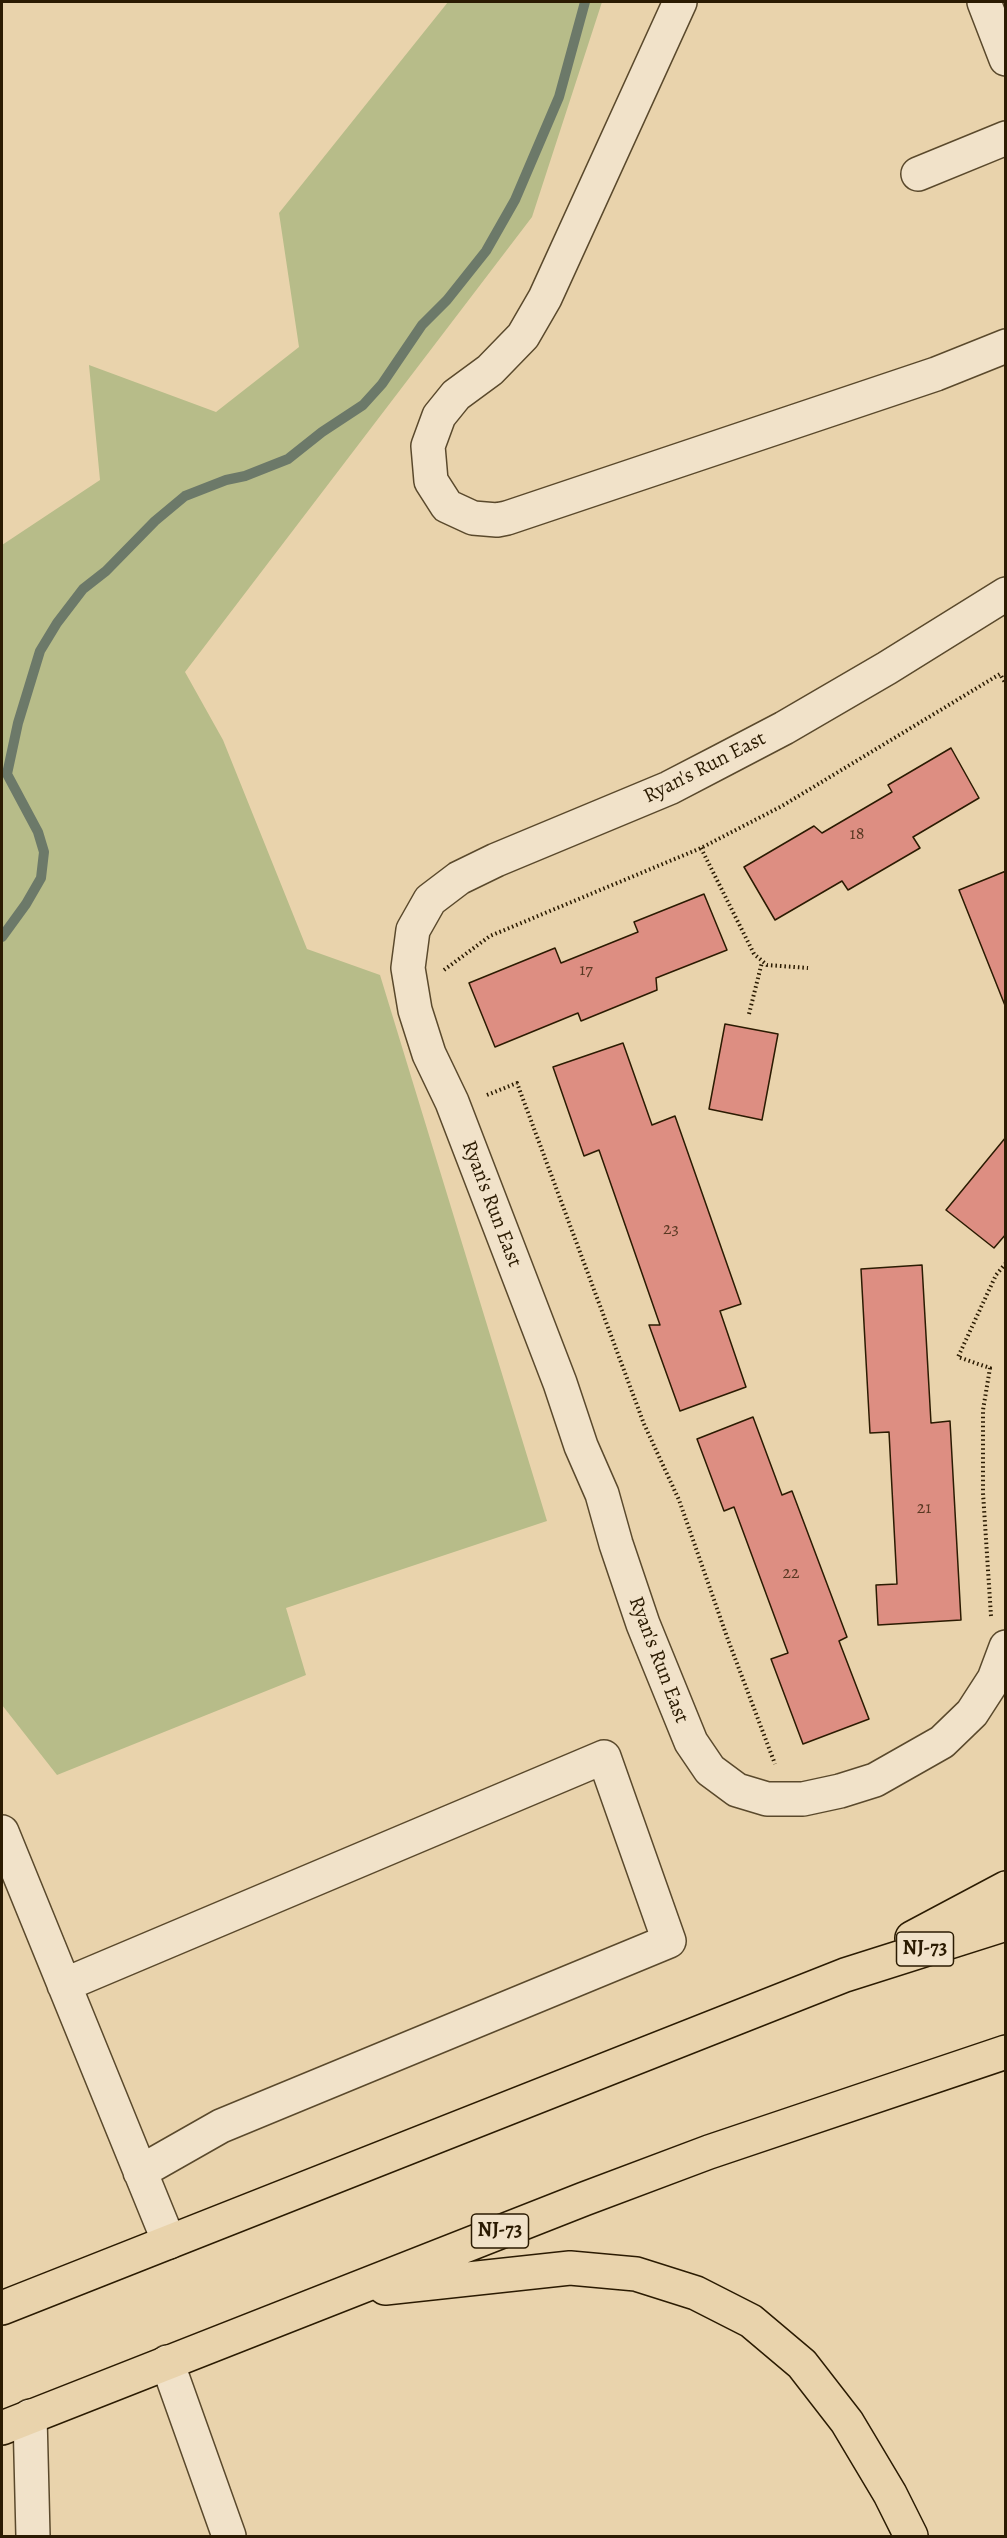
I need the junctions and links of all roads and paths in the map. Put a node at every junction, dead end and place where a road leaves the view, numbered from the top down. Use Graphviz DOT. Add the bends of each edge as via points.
graph roads {
  1 [pos="680,2"];
  2 [pos="984,2"];
  3 [pos="1005,59"];
  4 [pos="1005,138"];
  5 [pos="918,174"];
  6 [pos="1005,346"];
  7 [pos="1005,594"];
  8 [pos="1005,684"];
  9 [pos="701,848"];
  10 [pos="762,962"];
  11 [pos="808,968"];
  12 [pos="439,975"];
  13 [pos="749,1014"];
  14 [pos="483,1084"];
  15 [pos="1005,1263"];
  16 [pos="999,1637"];
  17 [pos="776,1767"];
  18 [pos="2,1832"];
  19 [pos="1005,1888"];
  20 [pos="1005,1924"];
  21 [pos="845,1975"];
  22 [pos="64,1986"];
  23 [pos="1005,2052"];
  24 [pos="140,2172"];
  25 [pos="169,2242"];
  26 [pos="339,2293"];
  27 [pos="2,2308"];
  28 [pos="167,2362"];
  29 [pos="16,2422"];
  30 [pos="33,2536"];
  31 [pos="229,2536"];
  32 [pos="911,2536"];
  1 -- 6 [label="street" via="545,298 523,336 490,370 456,395 439,416 428,446 431,481 447,506 473,518 507,519 936,374"];
  2 -- 3 [label="street"];
  4 -- 5 [label="street"];
  7 -- 16 [label="street, Ryan's Run East" via="887,668 719,762 669,788 459,878 430,900 418,920 408,968 415,1010 429,1054 452,1102 602,1494 643,1624 691,1742 710,1770 737,1790 767,1799 803,1799 875,1780 942,1742 972,1713 994,1679"];
  8 -- 9 [label="path" via="1000,674 782,806"];
  9 -- 10 [label="path" via="754,954"];
  9 -- 12 [label="path" via="490,936"];
  10 -- 11 [label="path" via="767,966"];
  10 -- 13 [label="path"];
  14 -- 17 [label="path" via="487,1095 517,1083 644,1424 679,1500"];
  15 -- 16 [label="path" via="958,1357 990,1368 984,1410 983,1493"];
  18 -- 22 [label="street"];
  19 -- 21 [label="highway"];
  20 -- 21 [label="highway, NJ-73"];
  21 -- 25 [label="highway, NJ-73"];
  22 -- 24 [label="street"];
  22 -- 24 [label="street" via="604,1757 669,1941 221,2126"];
  23 -- 26 [label="highway, NJ-73" via="709,2152"];
  24 -- 25 [label="street"];
  25 -- 27 [label="highway, NJ-73"];
  26 -- 28 [label="highway, NJ-73"];
  26 -- 32 [label="highway" via="570,2268 636,2274 696,2293 751,2321 802,2364 847,2422"];
  28 -- 29 [label="highway, NJ-73"];
  28 -- 31 [label="street"];
  29 -- 30 [label="street"];
}
